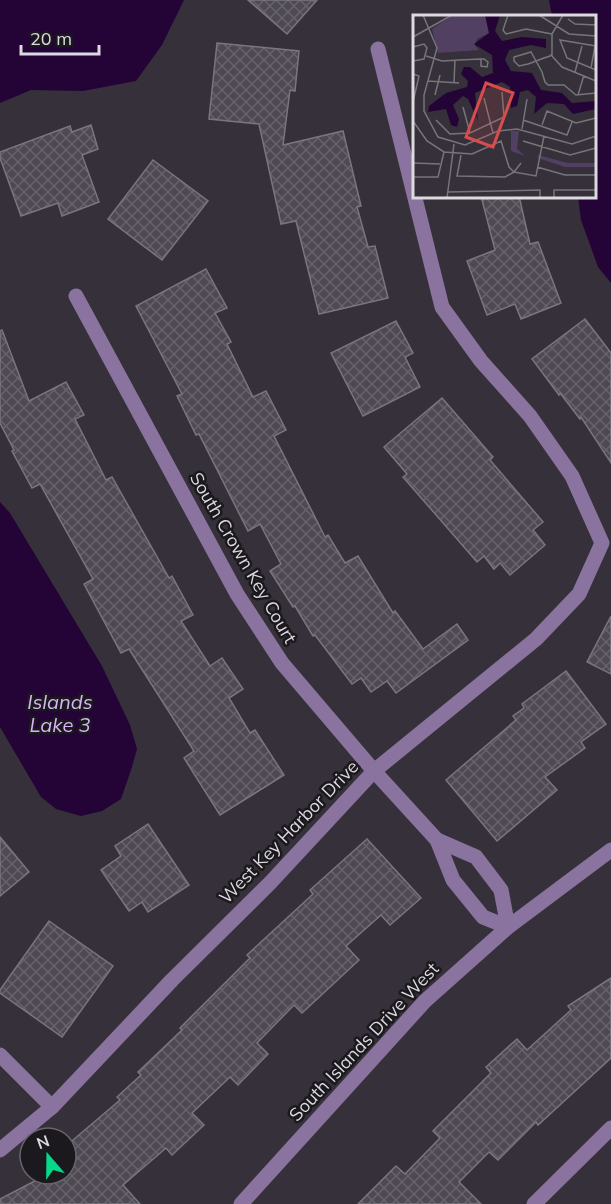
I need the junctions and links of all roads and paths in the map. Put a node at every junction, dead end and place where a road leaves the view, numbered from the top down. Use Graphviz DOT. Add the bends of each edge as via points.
graph roads {
  1 [pos="378,49"];
  2 [pos="413,190"];
  3 [pos="415,198"];
  4 [pos="76,296"];
  5 [pos="374,771"];
  6 [pos="437,840"];
  7 [pos="611,850"];
  8 [pos="508,927"];
  9 [pos="0,1055"];
  10 [pos="52,1107"];
  11 [pos="611,1128"];
  12 [pos="0,1150"];
  13 [pos="241,1204"];
  14 [pos="534,1204"];
  1 -- 2 [label="street, West Key Harbor Drive"];
  3 -- 5 [label="street, West Key Harbor Drive" via="442,307 481,361 530,416 572,476 602,543 579,594 537,639"];
  4 -- 5 [label="street, South Crown Key Court" via="237,594 282,663"];
  5 -- 6 [label="street, South Crown Key Court"];
  5 -- 10 [label="street, West Key Harbor Drive"];
  6 -- 8 [label="street, South Crown Key Court" via="453,880 483,917"];
  6 -- 8 [label="street, South Crown Key Court" via="476,857 501,890"];
  7 -- 8 [label="street, South Islands Drive West"];
  8 -- 13 [label="street, South Islands Drive West" via="425,1001"];
  9 -- 10 [label="street"];
  10 -- 12 [label="street, West Key Harbor Drive"];
  11 -- 14 [label="street"];
}
